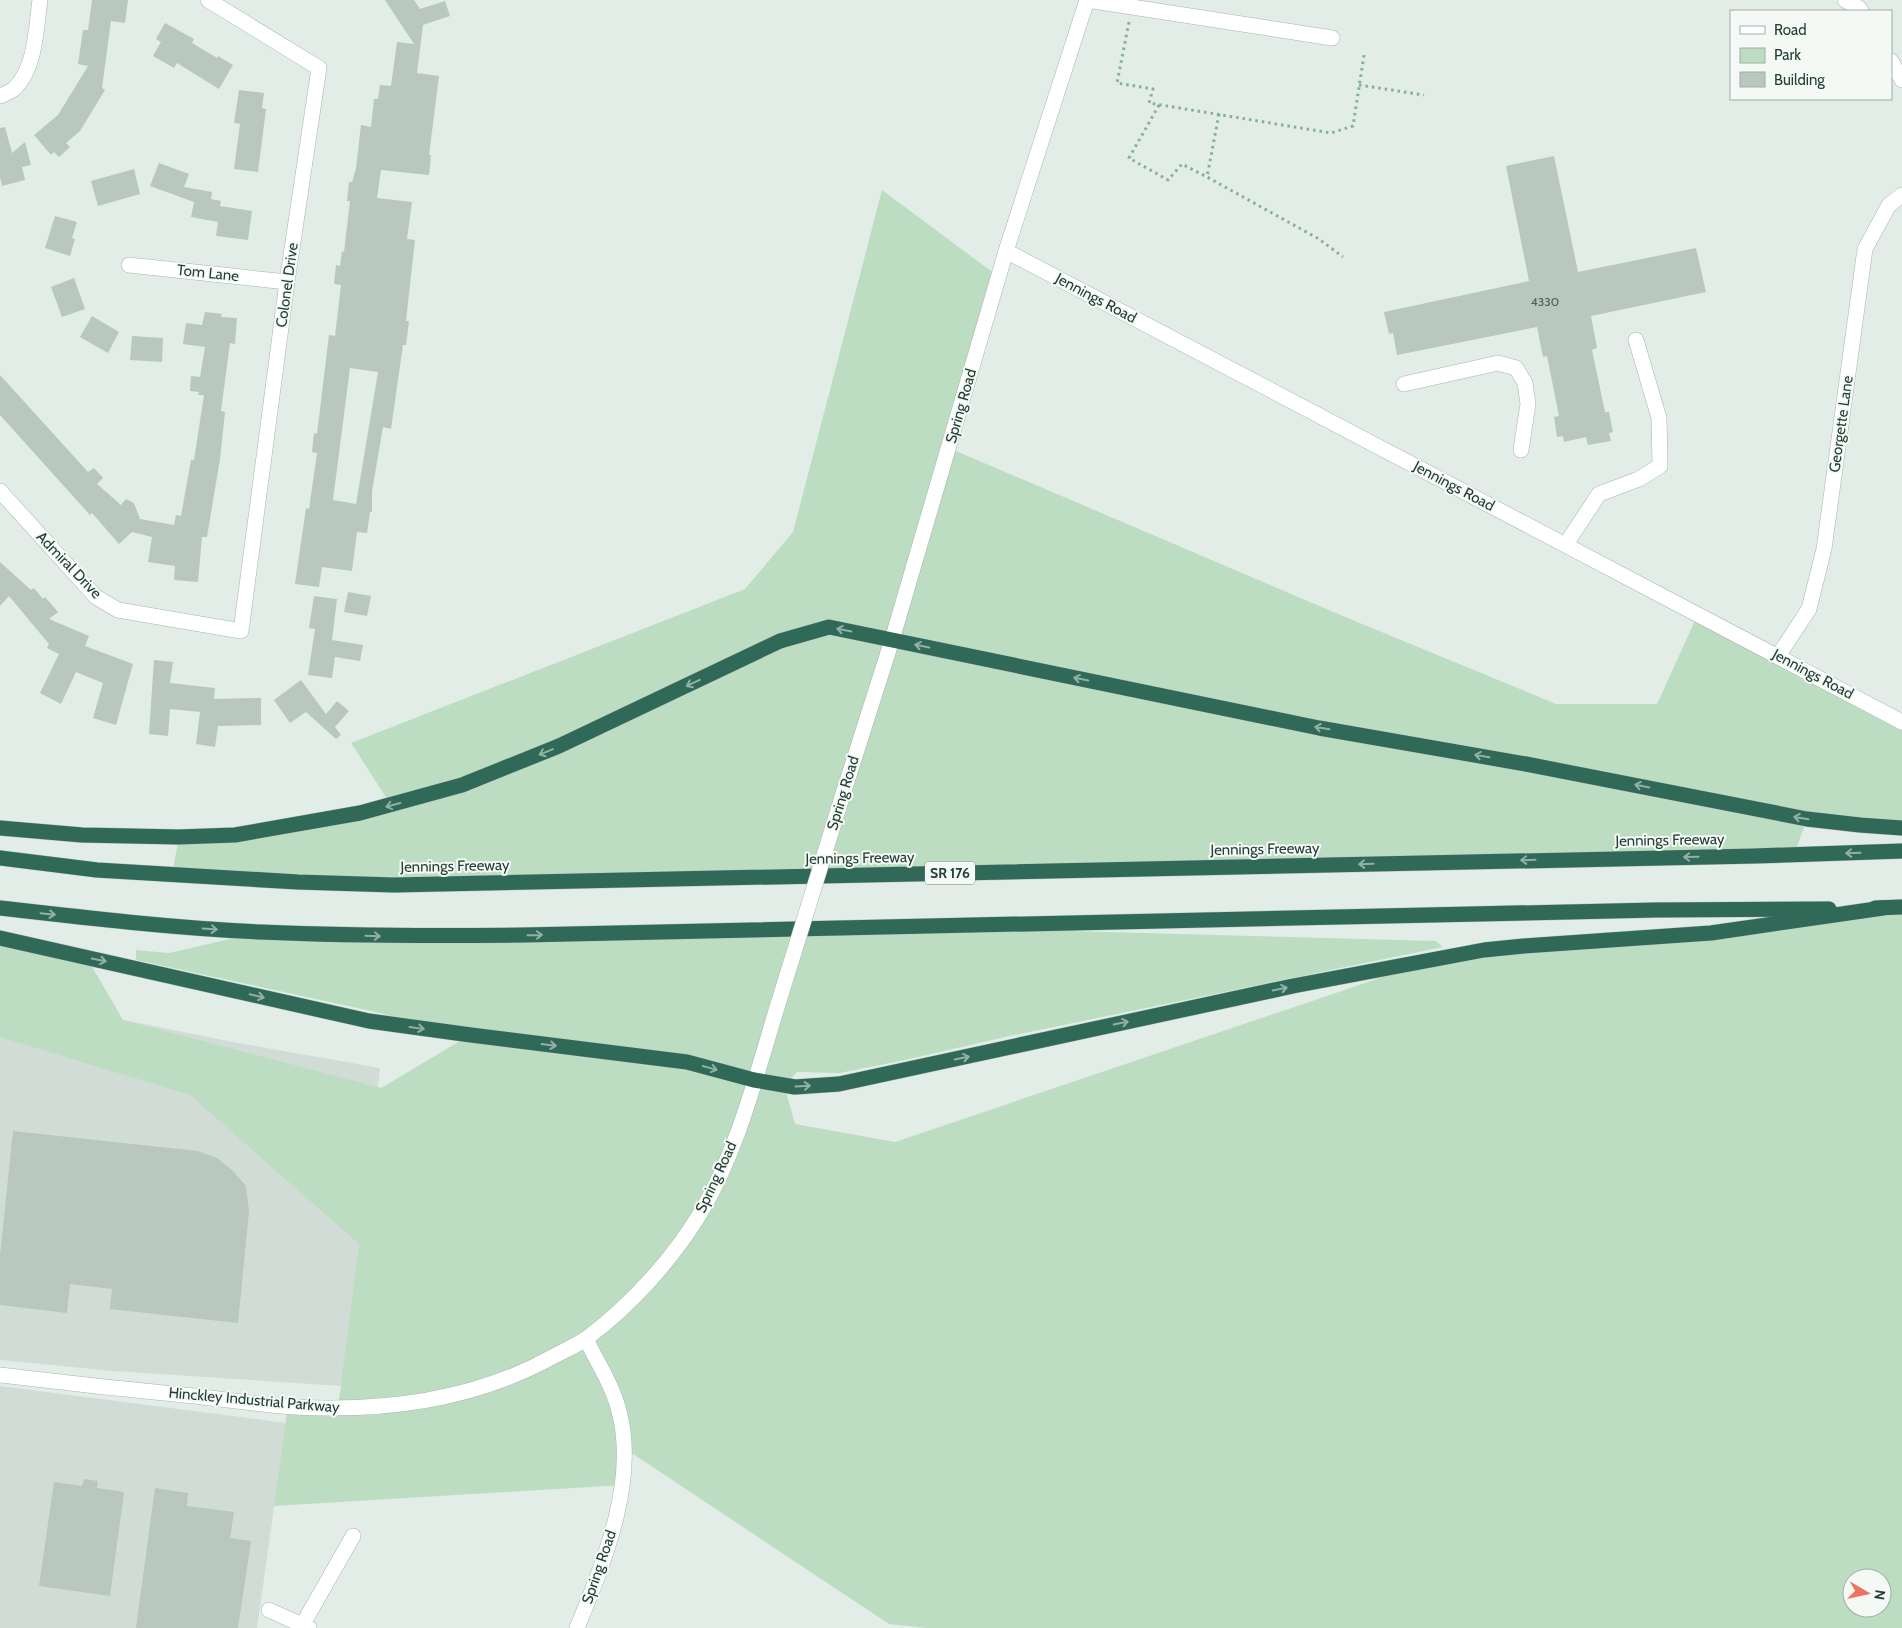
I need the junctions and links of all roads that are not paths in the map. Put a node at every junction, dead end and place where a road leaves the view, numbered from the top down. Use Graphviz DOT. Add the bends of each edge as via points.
graph roads {
  1 [pos="40,0"];
  2 [pos="208,0"];
  3 [pos="1087,0"];
  4 [pos="1845,0"];
  5 [pos="1860,10"];
  6 [pos="1332,38"];
  7 [pos="1892,63"];
  8 [pos="1902,80"];
  9 [pos="0,96"];
  10 [pos="1902,195"];
  11 [pos="1006,251"];
  12 [pos="129,265"];
  13 [pos="286,282"];
  14 [pos="1636,340"];
  15 [pos="1404,384"];
  16 [pos="1521,450"];
  17 [pos="0,491"];
  18 [pos="1566,544"];
  19 [pos="240,631"];
  20 [pos="892,640"];
  21 [pos="1778,656"];
  22 [pos="1902,722"];
  23 [pos="0,828"];
  24 [pos="1902,828"];
  25 [pos="1902,851"];
  26 [pos="0,858"];
  27 [pos="1902,907"];
  28 [pos="0,908"];
  29 [pos="1883,908"];
  30 [pos="0,938"];
  31 [pos="754,1080"];
  32 [pos="586,1338"];
  33 [pos="0,1375"];
  34 [pos="353,1536"];
  35 [pos="269,1610"];
  36 [pos="306,1626"];
  37 [pos="577,1628"];
  1 -- 9 [label="street" via="25,72 13,90"];
  2 -- 13 [label="street, Colonel Drive" via="319,68"];
  3 -- 6 [label="street"];
  3 -- 11 [label="street, Spring Road"];
  4 -- 5 [label="street"];
  7 -- 8 [label="street"];
  10 -- 21 [label="street, Georgette Lane" via="1889,204 1865,248 1824,549 1809,609"];
  11 -- 18 [label="street, Jennings Road"];
  11 -- 20 [label="street, Spring Road"];
  12 -- 13 [label="street, Tom Lane"];
  13 -- 19 [label="street, Colonel Drive"];
  14 -- 18 [label="street" via="1659,418 1660,466 1639,480 1599,494"];
  15 -- 16 [label="street" via="1498,363 1516,368 1525,382 1528,404"];
  17 -- 19 [label="street, Admiral Drive" via="96,597 118,610"];
  18 -- 21 [label="street, Jennings Road"];
  20 -- 23 [label="highway, one-way" via="829,627 780,641 559,746 462,785 360,814 235,834 188,836 82,835"];
  24 -- 20 [label="highway, one-way" via="1807,819 1526,764 1319,728"];
  20 -- 31 [label="street, Spring Road, bridge"];
  21 -- 22 [label="street, Jennings Road"];
  25 -- 26 [label="highway, Jennings Freeway / SR 176, one-way" via="413,885 116,871"];
  27 -- 29 [label="highway"];
  28 -- 29 [label="highway, one-way" via="162,926 379,936"];
  31 -- 29 [label="highway, one-way" via="795,1087 839,1084 1293,986 1484,950 1711,933"];
  30 -- 31 [label="highway, one-way" via="369,1020 470,1036 687,1062"];
  31 -- 32 [label="street, Spring Road" via="726,1162 701,1212 658,1271"];
  32 -- 33 [label="street, Hinckley Industrial Parkway" via="514,1376 482,1388 380,1407 322,1408 274,1404"];
  32 -- 37 [label="street, Spring Road" via="620,1411 623,1485 601,1570"];
  34 -- 36 [label="street"];
  35 -- 36 [label="street"];
}
